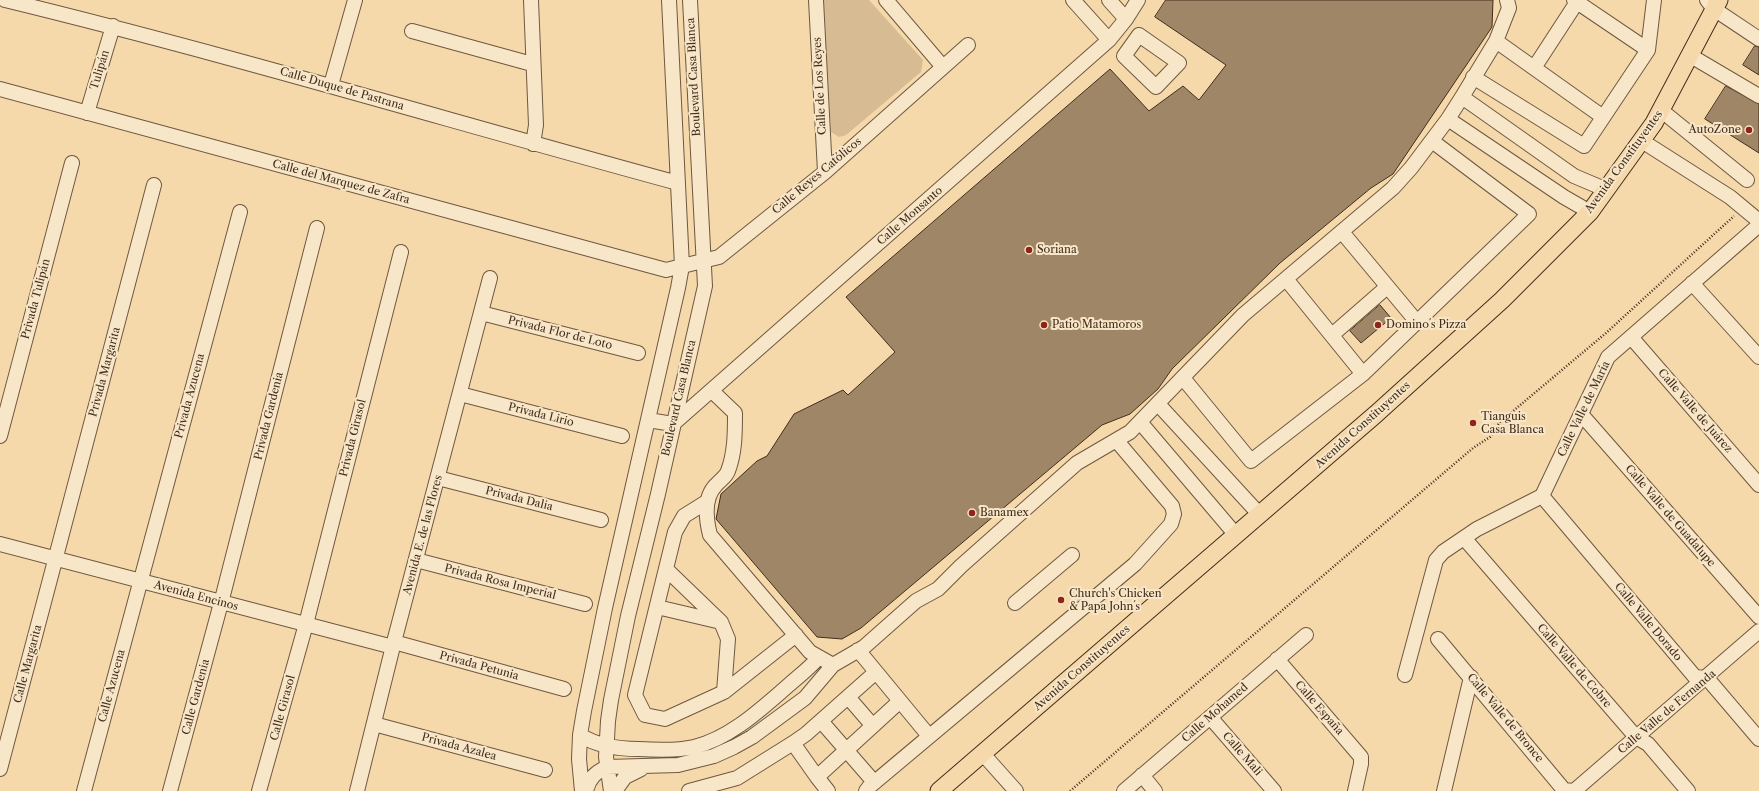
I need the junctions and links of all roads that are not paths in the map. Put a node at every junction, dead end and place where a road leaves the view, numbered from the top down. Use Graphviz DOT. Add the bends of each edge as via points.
graph roads {
  1 [pos="5,0"];
  2 [pos="355,0"];
  3 [pos="531,0"];
  4 [pos="669,0"];
  5 [pos="690,0"];
  6 [pos="816,0"];
  7 [pos="886,0"];
  8 [pos="1073,0"];
  9 [pos="1109,0"];
  10 [pos="1138,0"];
  11 [pos="1507,0"];
  12 [pos="1654,0"];
  13 [pos="1576,1"];
  14 [pos="1713,3"];
  15 [pos="1126,19"];
  16 [pos="113,26"];
  17 [pos="412,31"];
  18 [pos="1113,35"];
  19 [pos="1759,38"];
  20 [pos="1496,41"];
  21 [pos="968,45"];
  22 [pos="1130,47"];
  23 [pos="1648,50"];
  24 [pos="1691,56"];
  25 [pos="532,64"];
  26 [pos="943,67"];
  27 [pos="1534,68"];
  28 [pos="1473,77"];
  29 [pos="331,85"];
  30 [pos="0,89"];
  31 [pos="1758,96"];
  32 [pos="1462,97"];
  33 [pos="1662,111"];
  34 [pos="87,113"];
  35 [pos="1603,117"];
  36 [pos="1448,119"];
  37 [pos="675,133"];
  38 [pos="697,133"];
  39 [pos="1432,141"];
  40 [pos="1642,141"];
  41 [pos="534,144"];
  42 [pos="72,163"];
  43 [pos="824,172"];
  44 [pos="1746,180"];
  45 [pos="678,183"];
  46 [pos="154,185"];
  47 [pos="1607,190"];
  48 [pos="240,212"];
  49 [pos="1590,212"];
  50 [pos="1759,221"];
  51 [pos="1759,225"];
  52 [pos="318,228"];
  53 [pos="1342,232"];
  54 [pos="401,252"];
  55 [pos="705,261"];
  56 [pos="682,266"];
  57 [pos="490,278"];
  58 [pos="1286,279"];
  59 [pos="1692,282"];
  60 [pos="1387,287"];
  61 [pos="481,313"];
  62 [pos="1417,322"];
  63 [pos="1332,335"];
  64 [pos="1631,337"];
  65 [pos="638,354"];
  66 [pos="1759,357"];
  67 [pos="1364,374"];
  68 [pos="1183,378"];
  69 [pos="712,390"];
  70 [pos="460,394"];
  71 [pos="1158,404"];
  72 [pos="1581,414"];
  73 [pos="648,420"];
  74 [pos="1140,422"];
  75 [pos="673,424"];
  76 [pos="0,436"];
  77 [pos="622,436"];
  78 [pos="1116,440"];
  79 [pos="438,478"];
  80 [pos="1759,485"];
  81 [pos="1542,496"];
  82 [pos="708,501"];
  83 [pos="1260,515"];
  84 [pos="601,520"];
  85 [pos="1236,535"];
  86 [pos="1464,538"];
  87 [pos="0,544"];
  88 [pos="1072,555"];
  89 [pos="57,559"];
  90 [pos="416,560"];
  91 [pos="666,569"];
  92 [pos="140,581"];
  93 [pos="222,603"];
  94 [pos="1015,603"];
  95 [pos="585,604"];
  96 [pos="656,607"];
  97 [pos="1759,617"];
  98 [pos="721,622"];
  99 [pos="306,624"];
  100 [pos="1759,632"];
  101 [pos="796,635"];
  102 [pos="1306,635"];
  103 [pos="1438,639"];
  104 [pos="393,644"];
  105 [pos="858,650"];
  106 [pos="819,657"];
  107 [pos="1277,660"];
  108 [pos="833,664"];
  109 [pos="876,672"];
  110 [pos="1405,675"];
  111 [pos="1471,677"];
  112 [pos="1707,678"];
  113 [pos="564,689"];
  114 [pos="724,692"];
  115 [pos="848,697"];
  116 [pos="900,701"];
  117 [pos="1210,717"];
  118 [pos="821,721"];
  119 [pos="374,724"];
  120 [pos="873,726"];
  121 [pos="580,735"];
  122 [pos="929,736"];
  123 [pos="1636,737"];
  124 [pos="1759,739"];
  125 [pos="793,743"];
  126 [pos="607,746"];
  127 [pos="846,750"];
  128 [pos="983,754"];
  129 [pos="607,767"];
  130 [pos="645,767"];
  131 [pos="0,769"];
  132 [pos="545,770"];
  133 [pos="1142,776"];
  134 [pos="817,777"];
  135 [pos="732,779"];
  136 [pos="870,787"];
  137 [pos="84,791"];
  138 [pos="170,791"];
  139 [pos="260,791"];
  140 [pos="356,791"];
  141 [pos="582,791"];
  142 [pos="586,791"];
  143 [pos="612,791"];
  144 [pos="615,791"];
  145 [pos="689,791"];
  146 [pos="740,791"];
  147 [pos="828,791"];
  148 [pos="939,791"];
  149 [pos="1016,791"];
  150 [pos="1124,791"];
  151 [pos="1155,791"];
  152 [pos="1274,791"];
  153 [pos="1355,791"];
  154 [pos="1444,791"];
  155 [pos="1574,791"];
  156 [pos="1688,791"];
  1 -- 16 [label="street, Calle Duque de Pastrana"];
  2 -- 29 [label="street"];
  3 -- 25 [label="street"];
  4 -- 37 [label="street, Boulevard Casa Blanca"];
  5 -- 38 [label="street, Boulevard Casa Blanca"];
  6 -- 43 [label="street, Calle de Los Reyes"];
  7 -- 26 [label="street"];
  8 -- 18 [label="street"];
  9 -- 15 [label="street"];
  10 -- 15 [label="street, Calle Monsanto"];
  11 -- 20 [label="street" via="1509,8"];
  12 -- 23 [label="street"];
  13 -- 23 [label="street"];
  13 -- 27 [label="street"];
  14 -- 19 [label="street"];
  14 -- 24 [label="main road, Avenida Constituyentes"];
  15 -- 18 [label="street, Calle Monsanto"];
  16 -- 29 [label="street, Calle Duque de Pastrana"];
  16 -- 34 [label="street, Tulipán"];
  17 -- 25 [label="street"];
  18 -- 22 [label="street"];
  18 -- 69 [label="street, Calle Monsanto"];
  20 -- 27 [label="street"];
  20 -- 28 [label="street"];
  21 -- 26 [label="street, Calle Reyes Católicos"];
  23 -- 35 [label="street"];
  24 -- 31 [label="street"];
  24 -- 33 [label="main road, Avenida Constituyentes"];
  25 -- 41 [label="street" via="536,125"];
  26 -- 43 [label="street, Calle Reyes Católicos"];
  27 -- 35 [label="street"];
  28 -- 32 [label="street"];
  28 -- 35 [label="street" via="1584,146"];
  29 -- 41 [label="street, Calle Duque de Pastrana"];
  30 -- 34 [label="street, Calle del Marquez de Zafra"];
  32 -- 36 [label="street"];
  32 -- 47 [label="street" via="1574,176"];
  33 -- 40 [label="main road, Avenida Constituyentes"];
  33 -- 44 [label="street"];
  34 -- 56 [label="street, Calle del Marquez de Zafra" via="666,270"];
  36 -- 39 [label="street"];
  36 -- 49 [label="street"];
  37 -- 38 [label="street"];
  37 -- 45 [label="street, Boulevard Casa Blanca"];
  38 -- 55 [label="street, Boulevard Casa Blanca"];
  39 -- 53 [label="street" via="1393,188"];
  39 -- 62 [label="street" via="1529,214"];
  40 -- 47 [label="main road, Avenida Constituyentes"];
  40 -- 50 [label="street" via="1730,197"];
  41 -- 45 [label="street, Calle Duque de Pastrana"];
  42 -- 76 [label="street, Privada Tulipán"];
  43 -- 55 [label="street, Calle Reyes Católicos" via="719,257"];
  45 -- 56 [label="street, Boulevard Casa Blanca"];
  46 -- 89 [label="street, Privada Margarita"];
  47 -- 49 [label="main road, Avenida Constituyentes"];
  48 -- 92 [label="street, Privada Azucena"];
  49 -- 83 [label="main road, Avenida Constituyentes" via="1502,300"];
  51 -- 59 [label="street, Calle Valle de María"];
  52 -- 93 [label="street, Privada Gardenia"];
  53 -- 58 [label="street"];
  53 -- 60 [label="street"];
  54 -- 99 [label="street, Privada Girasol"];
  55 -- 56 [label="street, Calle Reyes Católicos"];
  55 -- 75 [label="street, Boulevard Casa Blanca" via="705,286"];
  56 -- 73 [label="street, Boulevard Casa Blanca"];
  57 -- 61 [label="street, Avenida E. de las Flores"];
  58 -- 63 [label="street"];
  58 -- 68 [label="street" via="1243,315"];
  59 -- 64 [label="street, Calle Valle de María"];
  59 -- 66 [label="street"];
  60 -- 62 [label="street"];
  60 -- 63 [label="street"];
  61 -- 65 [label="street, Privada Flor de Loto"];
  61 -- 70 [label="street, Avenida E. de las Flores"];
  62 -- 67 [label="street"];
  63 -- 67 [label="street"];
  64 -- 72 [label="street, Calle Valle de María" via="1606,360"];
  64 -- 80 [label="street, Calle Valle de Juárez"];
  67 -- 68 [label="street" via="1251,461"];
  68 -- 71 [label="street"];
  69 -- 75 [label="street, Calle Monsanto"];
  69 -- 82 [label="street" via="735,413 735,436 728,474 714,486"];
  70 -- 77 [label="street, Privada Lirio"];
  70 -- 79 [label="street, Avenida E. de las Flores"];
  71 -- 74 [label="street"];
  71 -- 83 [label="street"];
  72 -- 81 [label="street, Calle Valle de María"];
  72 -- 97 [label="street, Calle Valle de Guadalupe"];
  73 -- 75 [label="street"];
  73 -- 121 [label="street, Boulevard Casa Blanca" via="605,608"];
  74 -- 78 [label="street"];
  74 -- 85 [label="street"];
  75 -- 126 [label="street, Boulevard Casa Blanca" via="628,616 611,700"];
  78 -- 105 [label="street" via="1077,463 938,589 916,601"];
  78 -- 122 [label="street" via="1172,506 1174,514 1171,524 1135,564"];
  79 -- 84 [label="street, Privada Dalia"];
  79 -- 90 [label="street, Avenida E. de las Flores"];
  81 -- 86 [label="street"];
  81 -- 112 [label="street, Calle Valle Dorado" via="1695,677"];
  82 -- 91 [label="street" via="684,516 675,532"];
  82 -- 101 [label="street" via="706,518 710,535"];
  83 -- 85 [label="main road, Avenida Constituyentes"];
  85 -- 128 [label="main road, Avenida Constituyentes"];
  86 -- 110 [label="street" via="1436,560"];
  86 -- 123 [label="street, Calle Valle de Cobre"];
  87 -- 89 [label="street, Avenida Encinos"];
  88 -- 94 [label="street"];
  89 -- 92 [label="street, Avenida Encinos"];
  89 -- 131 [label="street, Calle Margarita"];
  90 -- 95 [label="street, Privada Rosa Imperial"];
  90 -- 104 [label="street, Avenida E. de las Flores"];
  91 -- 96 [label="street"];
  91 -- 98 [label="street"];
  92 -- 93 [label="street, Avenida Encinos"];
  92 -- 137 [label="street, Calle Azucena"];
  93 -- 99 [label="street, Avenida Encinos"];
  93 -- 138 [label="street, Calle Gardenia"];
  96 -- 98 [label="street"];
  96 -- 114 [label="street" via="635,695 644,715 665,719"];
  98 -- 114 [label="street" via="728,639"];
  99 -- 104 [label="street, Avenida Encinos"];
  99 -- 139 [label="street, Calle Girasol"];
  100 -- 112 [label="street, Calle Valle de Fernanda"];
  101 -- 106 [label="street" via="810,652"];
  101 -- 114 [label="street"];
  102 -- 107 [label="street, Calle Mohamed"];
  103 -- 111 [label="street, Calle Valle de Bronce"];
  104 -- 113 [label="street, Privada Petunia"];
  104 -- 119 [label="street, Avenida E. de las Flores"];
  105 -- 108 [label="street"];
  105 -- 109 [label="street"];
  106 -- 108 [label="street"];
  106 -- 126 [label="street" via="762,710 720,736 693,747 654,750"];
  107 -- 117 [label="street, Calle Mohamed"];
  107 -- 153 [label="street, Calle España" via="1361,757"];
  108 -- 130 [label="street" via="805,698 752,738 699,760 678,765"];
  109 -- 115 [label="street"];
  109 -- 116 [label="street"];
  111 -- 154 [label="street"];
  111 -- 155 [label="street, Calle Valle de Bronce" via="1564,790"];
  112 -- 123 [label="street, Calle Valle de Fernanda"];
  112 -- 124 [label="street, Calle Valle Dorado"];
  115 -- 118 [label="street"];
  115 -- 120 [label="street"];
  116 -- 120 [label="street"];
  116 -- 122 [label="street"];
  117 -- 133 [label="street, Calle Mohamed"];
  117 -- 152 [label="street, Calle Mali"];
  118 -- 125 [label="street"];
  118 -- 127 [label="street"];
  119 -- 132 [label="street, Privada Azalea"];
  119 -- 140 [label="street, Avenida E. de las Flores"];
  120 -- 127 [label="street"];
  121 -- 126 [label="street"];
  121 -- 141 [label="street, Boulevard Casa Blanca"];
  122 -- 136 [label="street"];
  123 -- 155 [label="street, Calle Valle de Fernanda"];
  123 -- 156 [label="street, Calle Valle de Cobre" via="1648,744"];
  125 -- 134 [label="street"];
  125 -- 135 [label="street"];
  126 -- 129 [label="street, Boulevard Casa Blanca"];
  127 -- 134 [label="street"];
  127 -- 136 [label="street"];
  128 -- 148 [label="main road, Avenida Constituyentes"];
  128 -- 149 [label="street"];
  129 -- 130 [label="street"];
  129 -- 142 [label="street" via="591,778"];
  129 -- 143 [label="street, Boulevard Casa Blanca"];
  130 -- 144 [label="street" via="625,777"];
  133 -- 150 [label="street, Calle Mohamed"];
  133 -- 151 [label="street"];
  134 -- 147 [label="street"];
  135 -- 145 [label="street"];
  135 -- 146 [label="street"];
}
